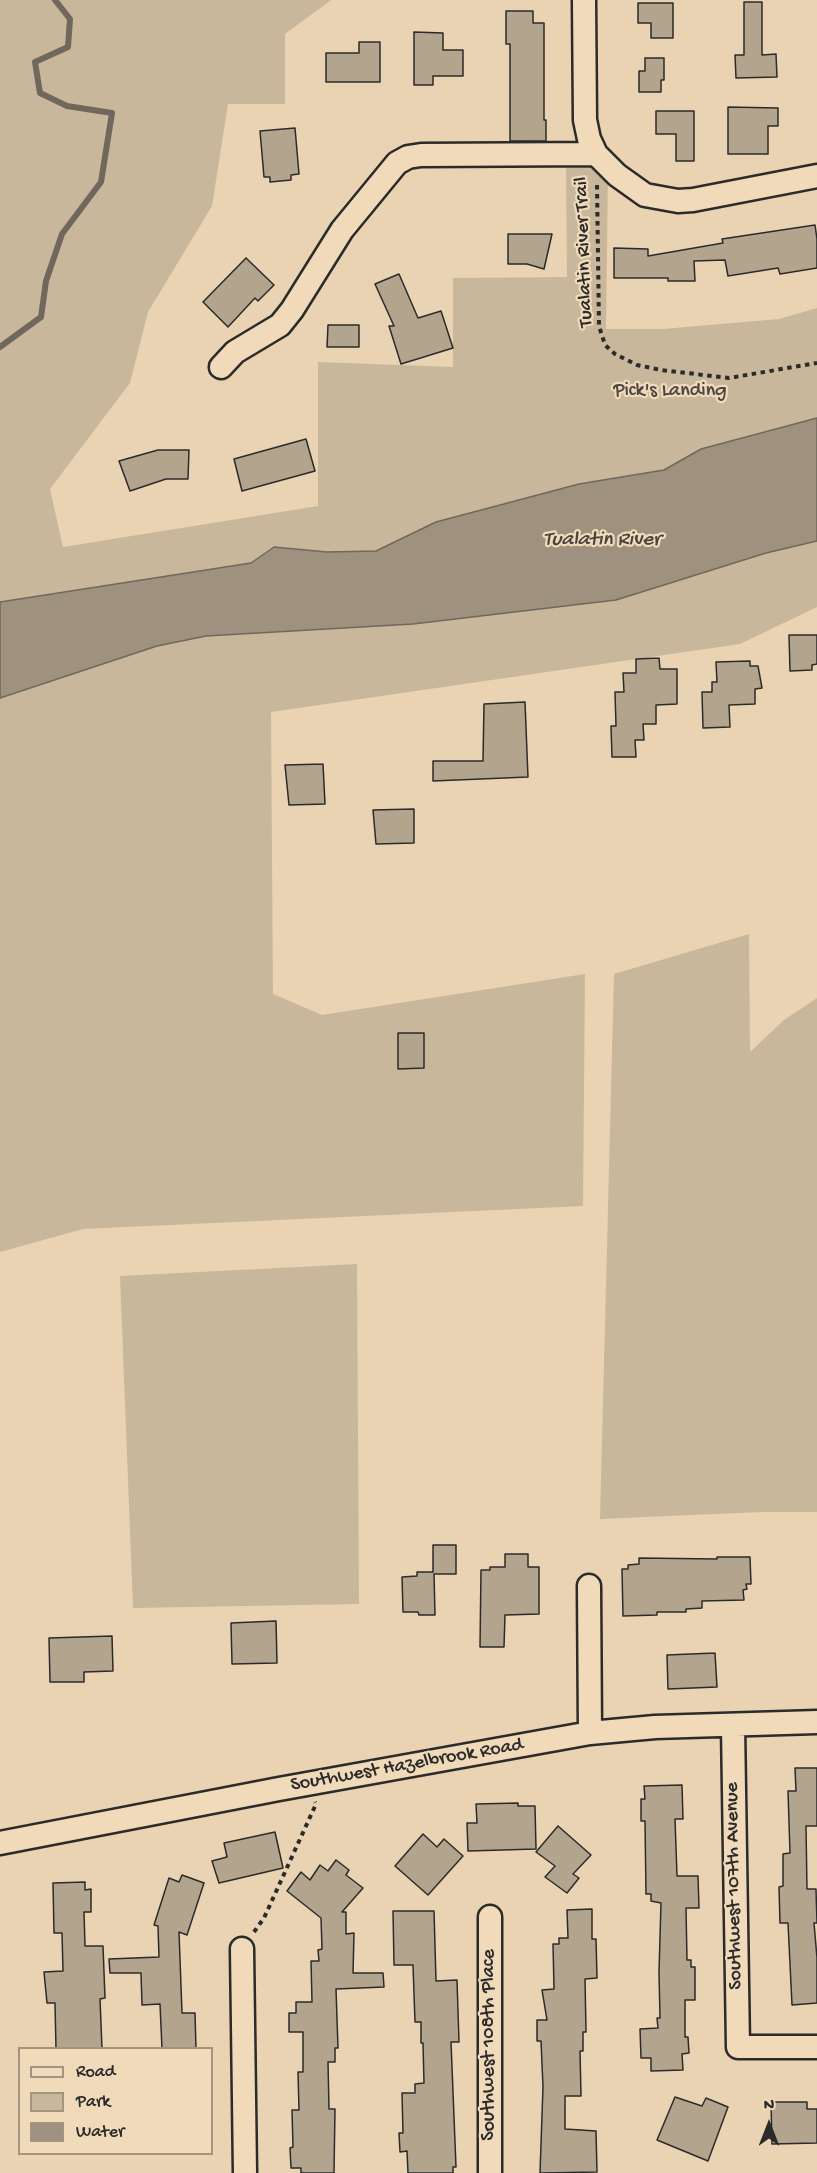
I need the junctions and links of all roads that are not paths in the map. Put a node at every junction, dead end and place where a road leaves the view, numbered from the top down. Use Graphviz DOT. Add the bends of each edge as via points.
graph roads {
  1 [pos="584,0"];
  2 [pos="596,154"];
  3 [pos="817,176"];
  4 [pos="221,367"];
  5 [pos="589,1586"];
  6 [pos="817,1722"];
  7 [pos="733,1726"];
  8 [pos="590,1733"];
  9 [pos="0,1844"];
  10 [pos="490,1917"];
  11 [pos="242,1948"];
  12 [pos="817,2047"];
  13 [pos="245,2173"];
  14 [pos="490,2173"];
  1 -- 2 [label="street" via="585,120"];
  2 -- 3 [label="street" via="645,195 678,201"];
  2 -- 4 [label="street" via="421,155 397,163 342,230 280,325 236,352"];
  5 -- 8 [label="street"];
  6 -- 7 [label="street, Southwest Hazelbrook Road"];
  7 -- 8 [label="street, Southwest Hazelbrook Road"];
  7 -- 12 [label="street, Southwest 107th Avenue" via="738,2047"];
  8 -- 9 [label="street, Southwest Hazelbrook Road"];
  10 -- 14 [label="street, Southwest 108th Place"];
  11 -- 13 [label="street"];
}
